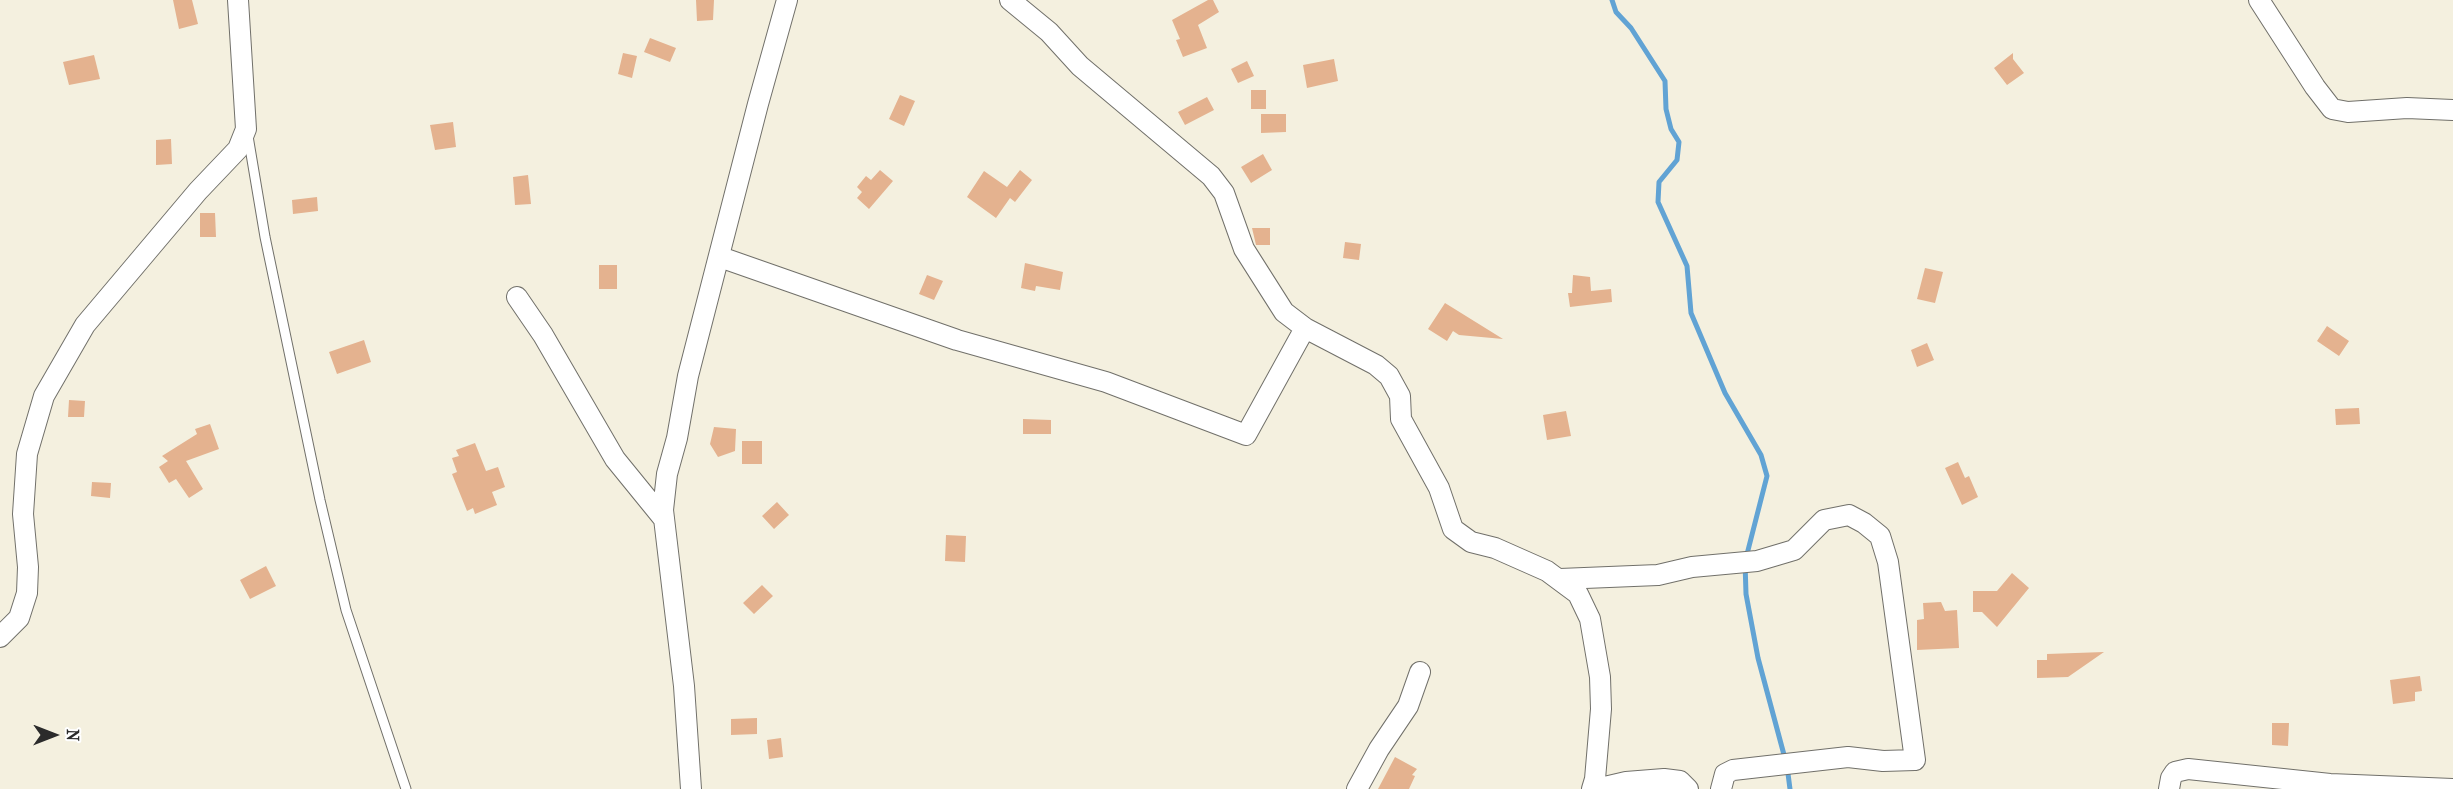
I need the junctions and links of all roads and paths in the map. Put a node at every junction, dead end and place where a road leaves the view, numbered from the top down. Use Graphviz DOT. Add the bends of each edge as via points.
graph roads {
  1 [pos="238,0"];
  2 [pos="787,0"];
  3 [pos="1010,0"];
  4 [pos="2259,0"];
  5 [pos="2453,110"];
  6 [pos="246,129"];
  7 [pos="720,257"];
  8 [pos="517,297"];
  9 [pos="1305,328"];
  10 [pos="663,518"];
  11 [pos="1560,579"];
  12 [pos="0,637"];
  13 [pos="1420,672"];
  14 [pos="1360,788"];
  15 [pos="406,789"];
  16 [pos="690,789"];
  17 [pos="1592,789"];
  18 [pos="1596,789"];
  19 [pos="1688,789"];
  20 [pos="1721,789"];
  21 [pos="2169,789"];
  22 [pos="2453,789"];
  1 -- 6 [label="street"];
  2 -- 7 [label="street"];
  3 -- 9 [label="street" via="1049,32 1080,66 1211,176 1224,193 1244,249 1261,277 1284,312"];
  4 -- 5 [label="street" via="2332,109"];
  6 -- 12 [label="street" via="238,150 198,191 85,325 44,396 27,454 23,514 27,593 19,618"];
  6 -- 15 [label="lane" via="265,237 344,599"];
  7 -- 9 [label="street" via="957,340 1107,382 1246,435"];
  7 -- 10 [label="street" via="688,376 667,474"];
  8 -- 10 [label="street" via="615,459"];
  9 -- 11 [label="street" via="1376,365 1389,376 1400,396 1401,419 1439,488 1453,529 1471,542 1495,548"];
  10 -- 16 [label="street" via="684,686"];
  11 -- 17 [label="street" via="1578,594 1588,611 1599,677 1601,709"];
  11 -- 20 [label="street" via="1658,574 1757,561 1794,550 1824,520 1849,515 1880,536 1888,562 1915,760 1883,762 1848,757 1733,770 1725,774"];
  13 -- 14 [label="street" via="1408,706 1379,749"];
  18 -- 19 [label="street" via="1664,779 1680,781"];
  21 -- 22 [label="street" via="2175,772 2188,769 2330,784"];
}
